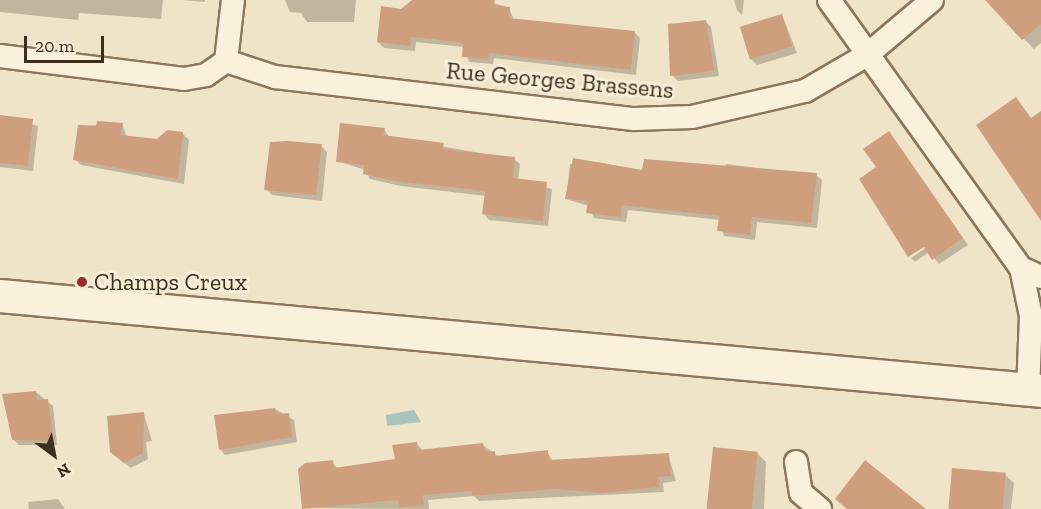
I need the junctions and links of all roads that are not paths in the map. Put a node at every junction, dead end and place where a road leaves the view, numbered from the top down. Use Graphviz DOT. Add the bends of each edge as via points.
graph roads {
  1 [pos="233,0"];
  2 [pos="829,0"];
  3 [pos="932,0"];
  4 [pos="867,55"];
  5 [pos="0,56"];
  6 [pos="226,61"];
  7 [pos="1031,272"];
  8 [pos="0,296"];
  9 [pos="1034,391"];
  10 [pos="796,462"];
  11 [pos="820,509"];
  1 -- 6 [label="street"];
  2 -- 4 [label="street"];
  3 -- 4 [label="street, Rue Georges Brassens"];
  4 -- 6 [label="street, Rue Georges Brassens" via="826,81 780,100 660,119 275,77"];
  4 -- 7 [label="street"];
  5 -- 6 [label="street" via="184,79 206,75"];
  7 -- 9 [label="street"];
  8 -- 9 [label="main road"];
  10 -- 11 [label="street" via="801,493"];
}
